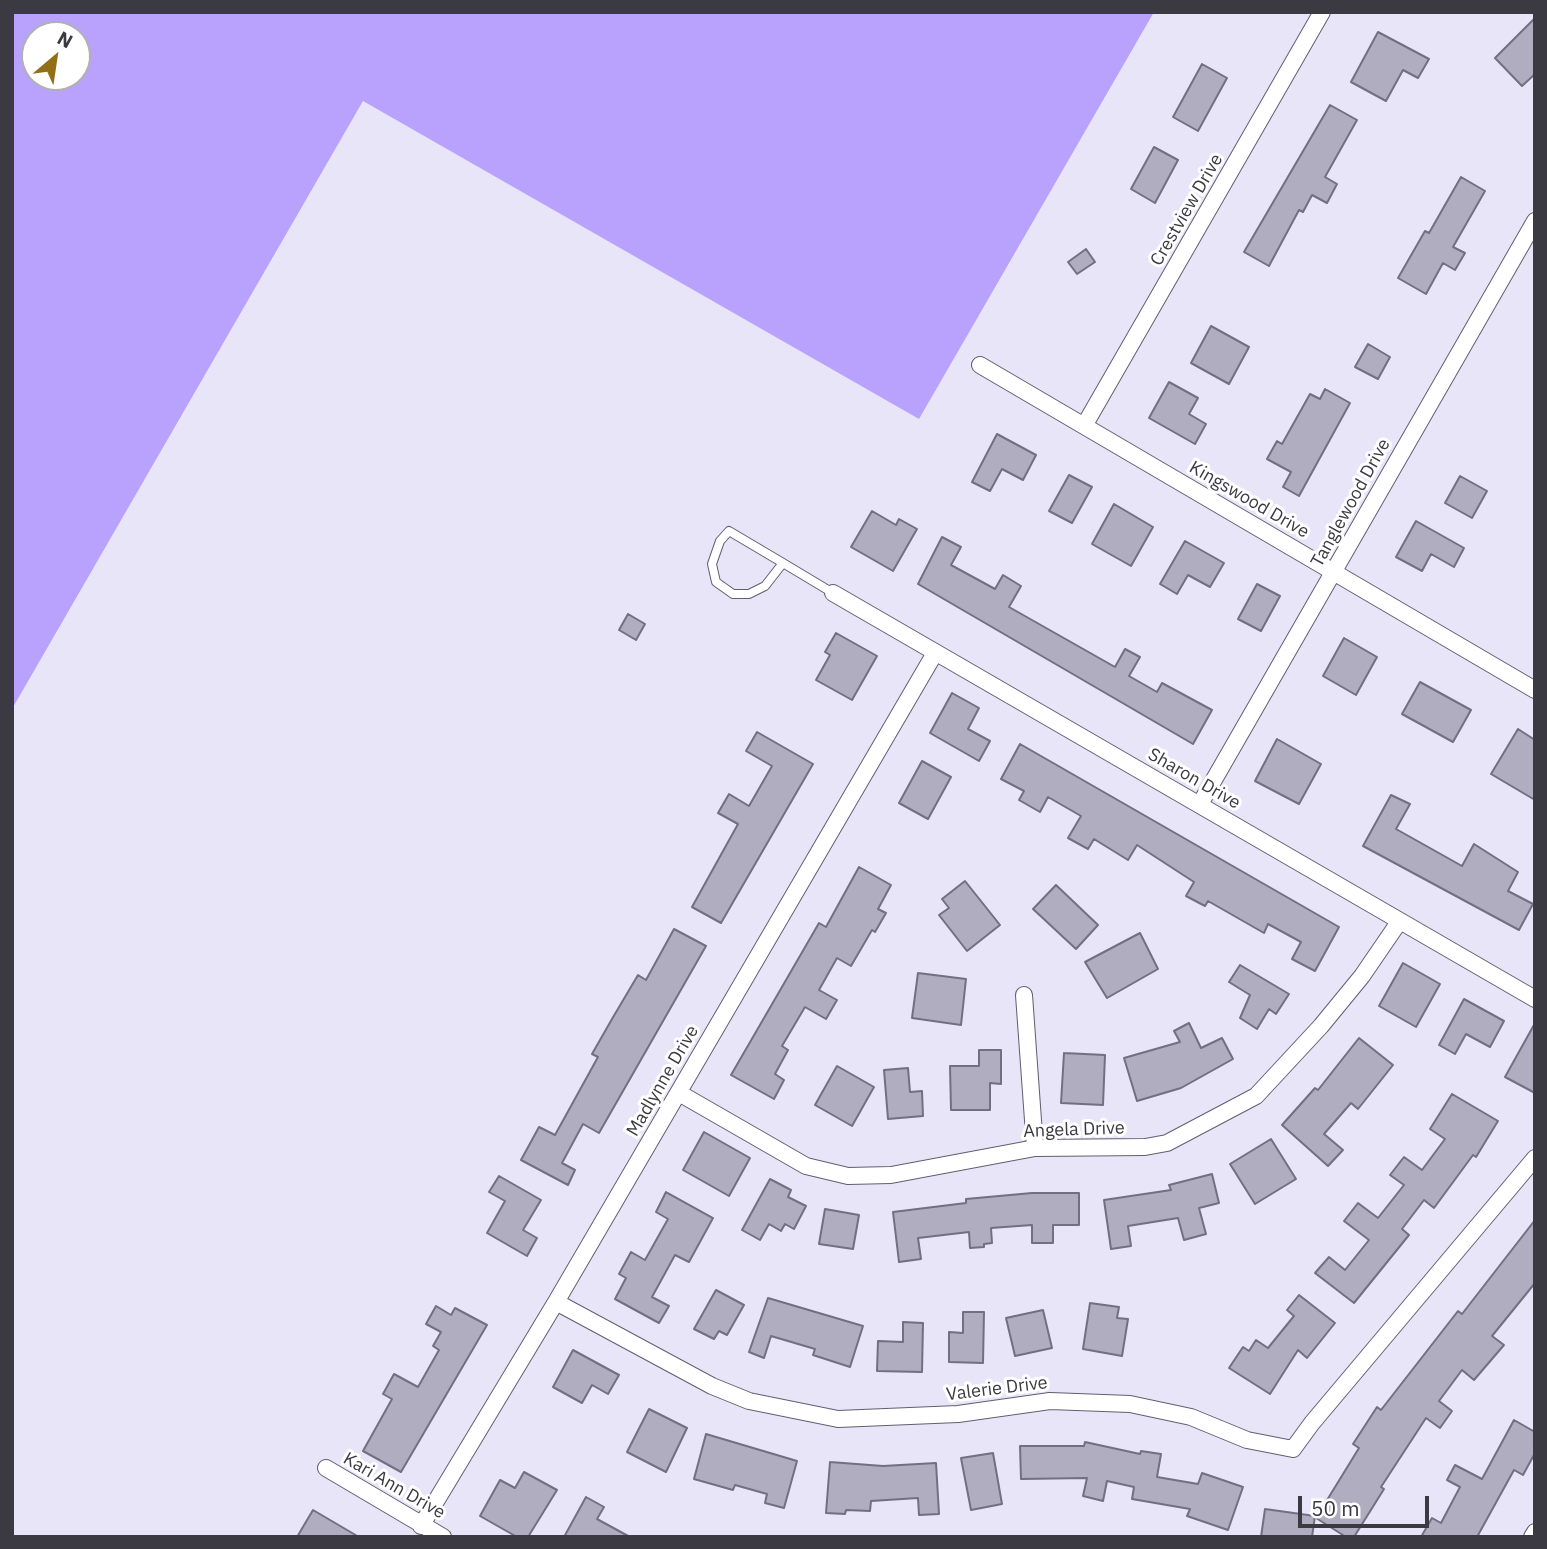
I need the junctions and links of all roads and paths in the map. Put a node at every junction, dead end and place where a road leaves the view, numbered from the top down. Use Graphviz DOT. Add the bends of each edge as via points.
graph roads {
  1 [pos="1322,12"];
  2 [pos="1535,220"];
  3 [pos="981,365"];
  4 [pos="1084,426"];
  5 [pos="783,564"];
  6 [pos="1335,570"];
  7 [pos="833,593"];
  8 [pos="935,653"];
  9 [pos="1535,690"];
  10 [pos="1200,804"];
  11 [pos="1399,922"];
  12 [pos="1024,995"];
  13 [pos="1535,999"];
  14 [pos="678,1093"];
  15 [pos="1035,1148"];
  16 [pos="1535,1158"];
  17 [pos="556,1302"];
  18 [pos="326,1468"];
  19 [pos="421,1526"];
  20 [pos="443,1537"];
  1 -- 4 [label="street, Crestview Drive"];
  2 -- 6 [label="street, Tanglewood Drive"];
  3 -- 4 [label="street, Kingswood Drive"];
  4 -- 6 [label="street, Kingswood Drive"];
  5 -- 5 [label="lane" via="729,531 712,564 716,582 733,594 749,594 765,586"];
  5 -- 7 [label="lane"];
  6 -- 9 [label="street, Kingswood Drive"];
  6 -- 10 [label="street, Tanglewood Drive"];
  7 -- 8 [label="street, Sharon Drive"];
  8 -- 10 [label="street, Sharon Drive"];
  8 -- 14 [label="street, Madlynne Drive"];
  10 -- 11 [label="street, Sharon Drive"];
  11 -- 13 [label="street, Sharon Drive"];
  11 -- 15 [label="street, Angela Drive" via="1321,1026 1256,1096 1167,1143"];
  12 -- 15 [label="street"];
  14 -- 15 [label="street, Angela Drive" via="806,1166 848,1176 891,1175"];
  14 -- 17 [label="street, Madlynne Drive"];
  16 -- 17 [label="street, Valerie Drive" via="1293,1449 1247,1440 1191,1417 1130,1404 1050,1401 958,1414 838,1419 761,1404 712,1386"];
  17 -- 19 [label="street, Madlynne Drive"];
  18 -- 19 [label="street, Kari Ann Drive"];
  19 -- 20 [label="street, Kari Ann Drive"];
}
